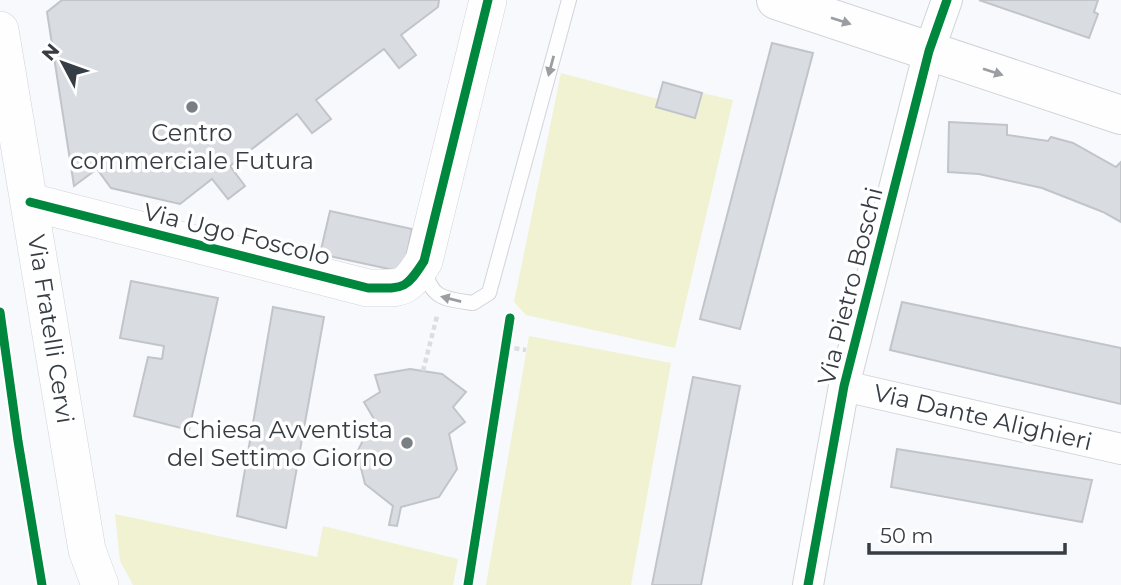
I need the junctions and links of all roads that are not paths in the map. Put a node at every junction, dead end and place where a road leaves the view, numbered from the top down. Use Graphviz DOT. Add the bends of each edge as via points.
graph roads {
  1 [pos="488,0"];
  2 [pos="569,0"];
  3 [pos="776,0"];
  4 [pos="947,0"];
  5 [pos="0,30"];
  6 [pos="929,51"];
  7 [pos="1121,115"];
  8 [pos="30,202"];
  9 [pos="424,261"];
  10 [pos="845,386"];
  11 [pos="1121,449"];
  12 [pos="100,585"];
  13 [pos="808,585"];
  1 -- 9 [label="street"];
  2 -- 9 [label="lane, one-way" via="489,293 473,303 442,298 428,284"];
  3 -- 6 [label="main road, one-way"];
  4 -- 6 [label="street, Via Pietro Boschi"];
  5 -- 8 [label="street, Via Fratelli Cervi"];
  6 -- 7 [label="main road, one-way"];
  6 -- 10 [label="street, Via Pietro Boschi"];
  8 -- 9 [label="street, Via Ugo Foscolo" via="368,288 410,284"];
  8 -- 12 [label="street, Via Fratelli Cervi" via="87,550"];
  10 -- 11 [label="street, Via Dante Alighieri"];
  10 -- 13 [label="street, Via Pietro Boschi"];
}
